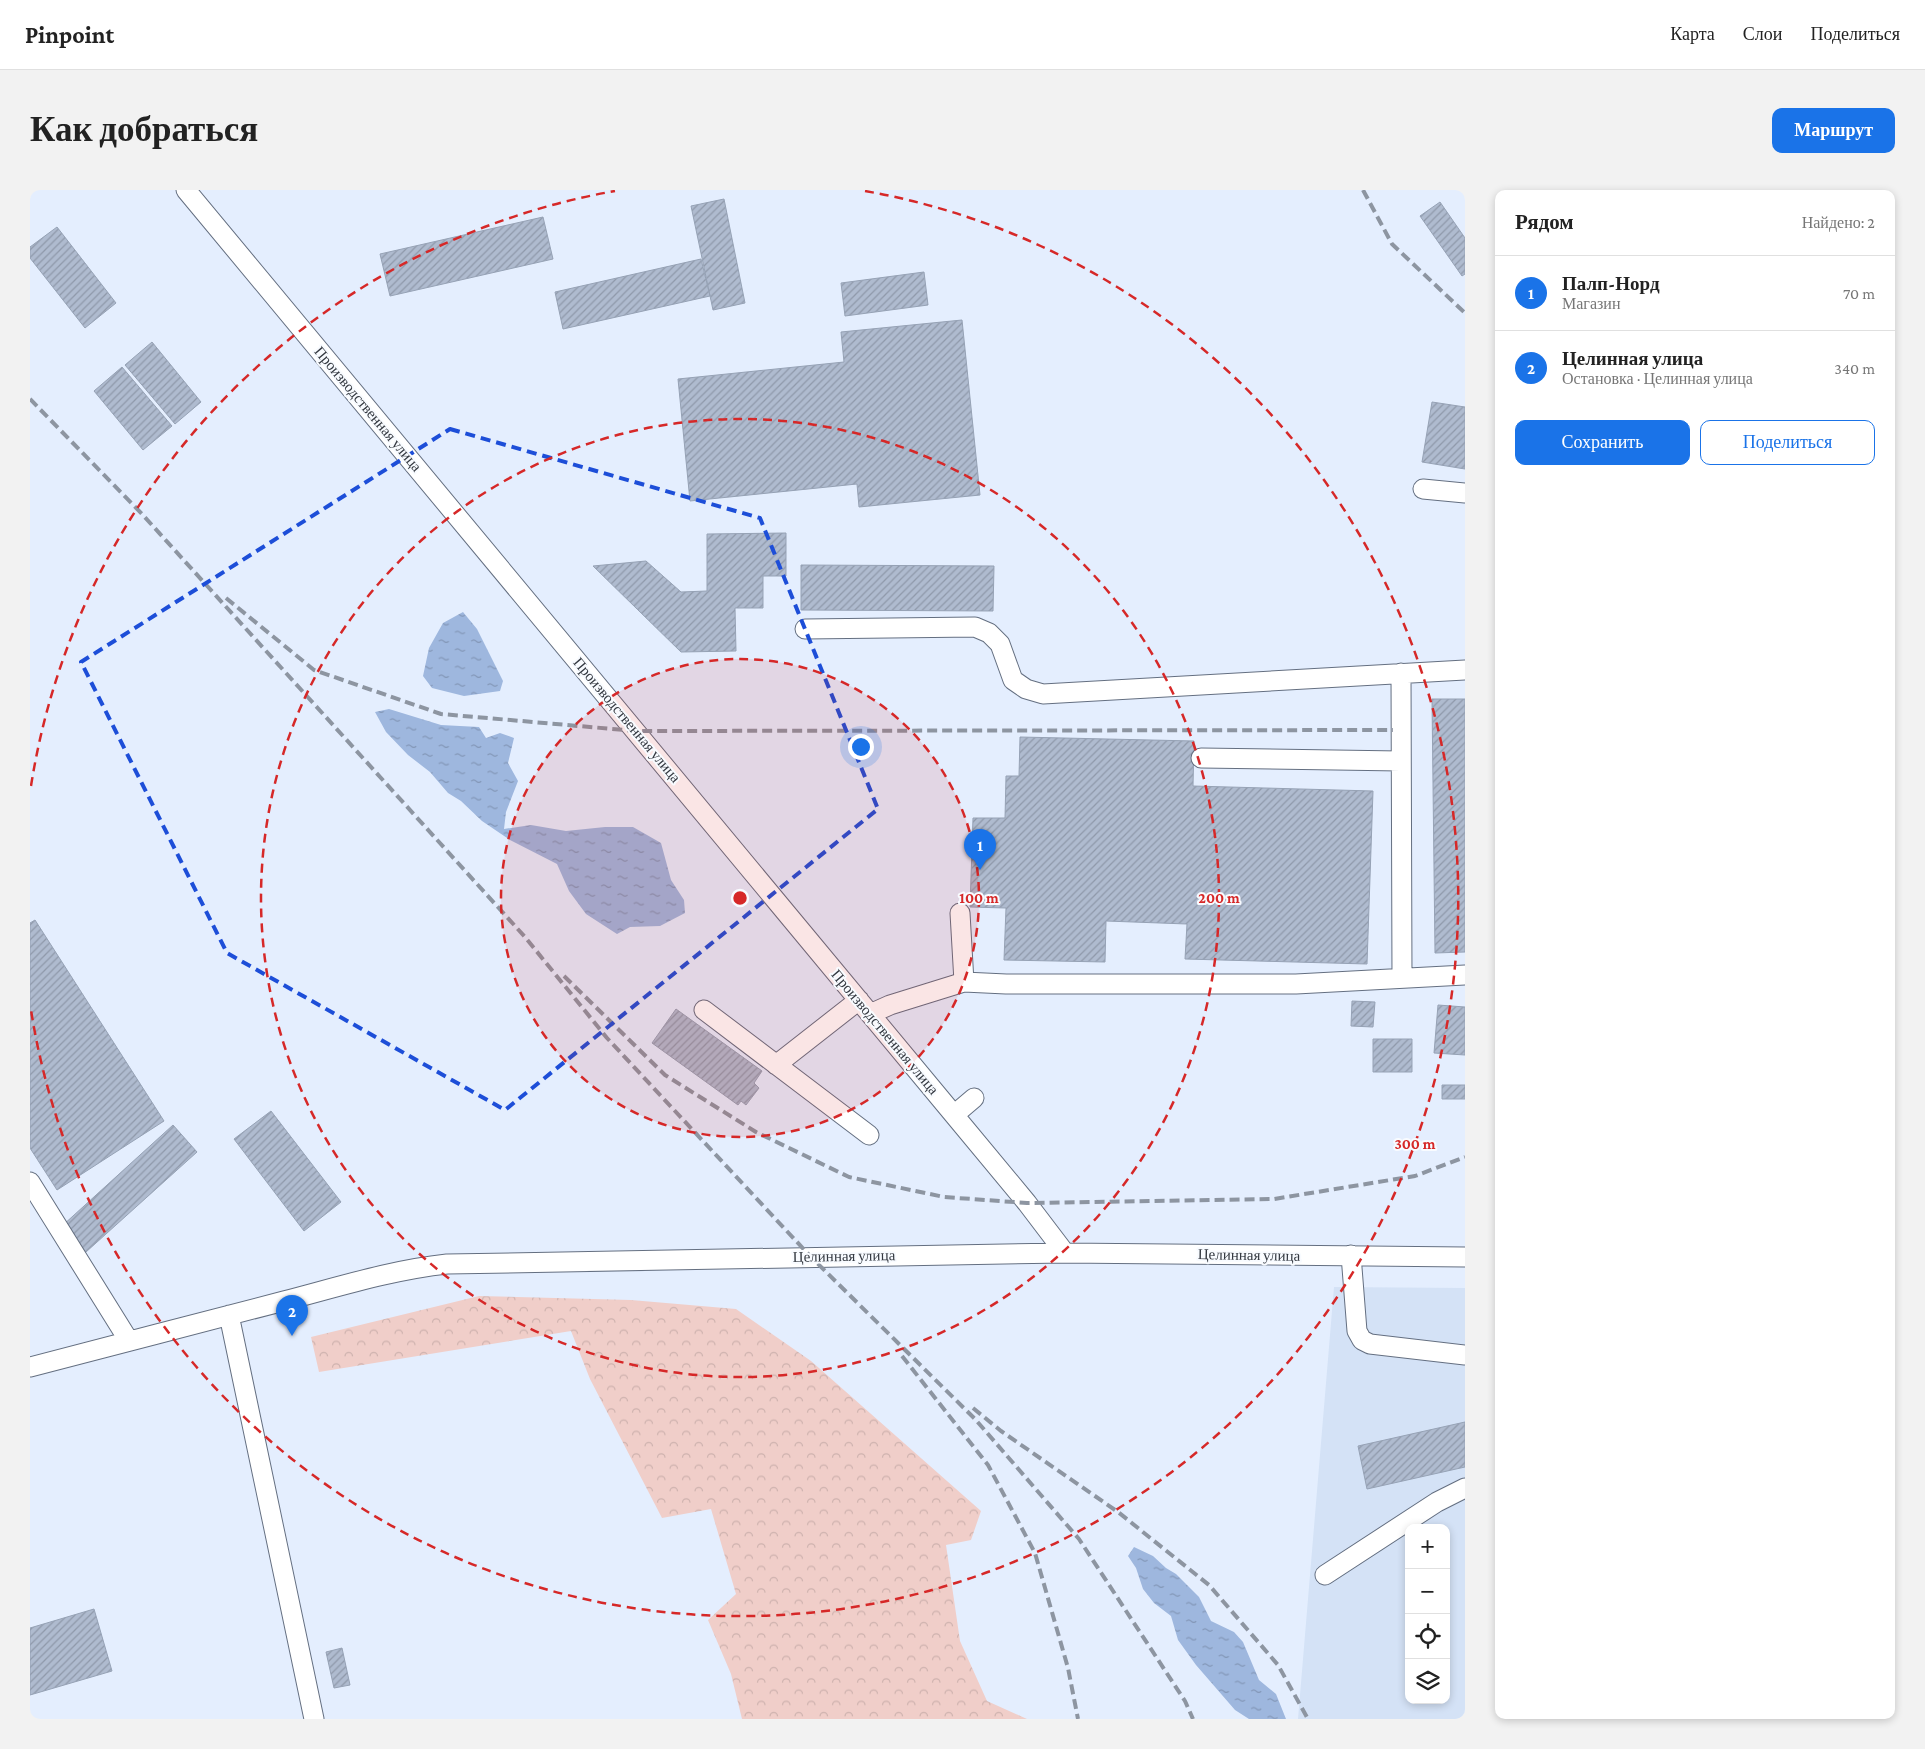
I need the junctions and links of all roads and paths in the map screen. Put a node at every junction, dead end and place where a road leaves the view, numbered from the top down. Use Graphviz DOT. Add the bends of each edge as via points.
graph roads {
  1 [pos="186,190"];
  2 [pos="1424,489"];
  3 [pos="1465,493"];
  4 [pos="805,629"];
  5 [pos="1465,670"];
  6 [pos="1401,673"];
  7 [pos="1201,758"];
  8 [pos="1400,761"];
  9 [pos="960,913"];
  10 [pos="1465,975"];
  11 [pos="1402,978"];
  12 [pos="964,982"];
  13 [pos="865,1007"];
  14 [pos="704,1010"];
  15 [pos="776,1065"];
  16 [pos="974,1098"];
  17 [pos="954,1115"];
  18 [pos="869,1135"];
  19 [pos="30,1182"];
  20 [pos="1065,1253"];
  21 [pos="1351,1256"];
  22 [pos="1465,1256"];
  23 [pos="229,1315"];
  24 [pos="129,1341"];
  25 [pos="1465,1355"];
  26 [pos="30,1367"];
  27 [pos="1465,1488"];
  28 [pos="1325,1575"];
  29 [pos="314,1719"];
  1 -- 13 [label="street, Производственная улица"];
  2 -- 3 [label="street"];
  4 -- 6 [label="street" via="975,626 1000,644 1013,680 1026,689 1043,694"];
  5 -- 6 [label="street"];
  6 -- 8 [label="street"];
  7 -- 8 [label="street"];
  8 -- 11 [label="street"];
  9 -- 12 [label="street"];
  10 -- 11 [label="street"];
  11 -- 12 [label="street" via="1296,984"];
  12 -- 13 [label="street" via="890,1005"];
  13 -- 15 [label="street"];
  13 -- 17 [label="street, Производственная улица"];
  14 -- 15 [label="street"];
  15 -- 18 [label="street"];
  16 -- 17 [label="street"];
  17 -- 20 [label="street, Производственная улица"];
  19 -- 24 [label="street"];
  20 -- 21 [label="street, Целинная улица"];
  20 -- 23 [label="street, Целинная улица" via="447,1264 349,1283"];
  21 -- 22 [label="street, Целинная улица"];
  21 -- 25 [label="street" via="1357,1331 1362,1340 1389,1348"];
  23 -- 24 [label="street, Целинная улица"];
  23 -- 29 [label="street"];
  24 -- 26 [label="street, Целинная улица"];
  27 -- 28 [label="street" via="1436,1502"];
}
